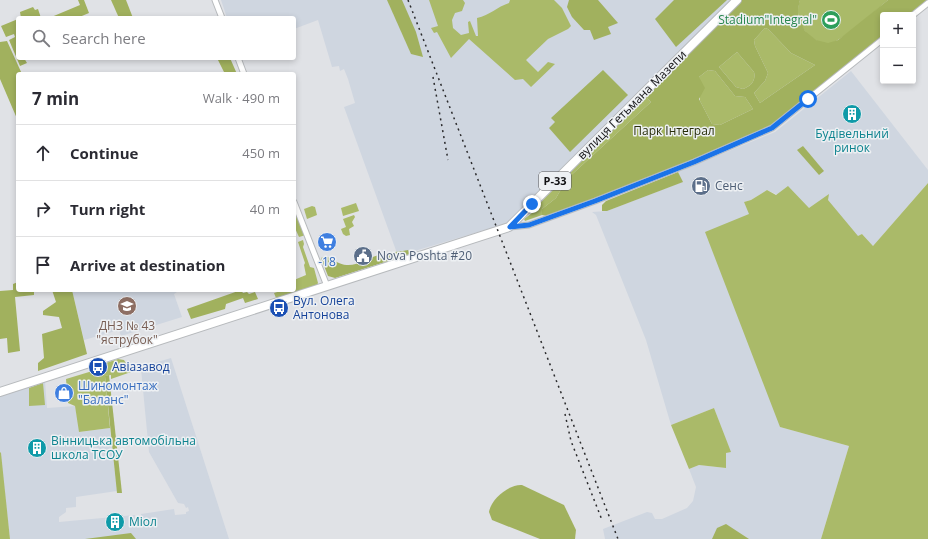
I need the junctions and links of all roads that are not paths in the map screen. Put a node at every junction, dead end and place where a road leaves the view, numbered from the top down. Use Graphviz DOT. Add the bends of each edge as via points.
graph roads {
  1 [pos="215,0"];
  2 [pos="737,0"];
  3 [pos="928,3"];
  4 [pos="916,13"];
  5 [pos="221,16"];
  6 [pos="880,41"];
  7 [pos="239,60"];
  8 [pos="243,72"];
  9 [pos="296,207"];
  10 [pos="510,227"];
  11 [pos="327,286"];
  12 [pos="0,392"];
  1 -- 5 [label="street"];
  2 -- 10 [label="main road, вулиця Гетьмана Мазепи / Р-33"];
  3 -- 4 [label="street"];
  6 -- 10 [label="street, вулиця Гетьмана Мазепи" via="772,128 595,201 529,225"];
  7 -- 8 [label="street"];
  9 -- 11 [label="street"];
  10 -- 11 [label="main road, вулиця Гетьмана Мазепи / Р-33"];
  11 -- 12 [label="main road, Р-33"];
}
